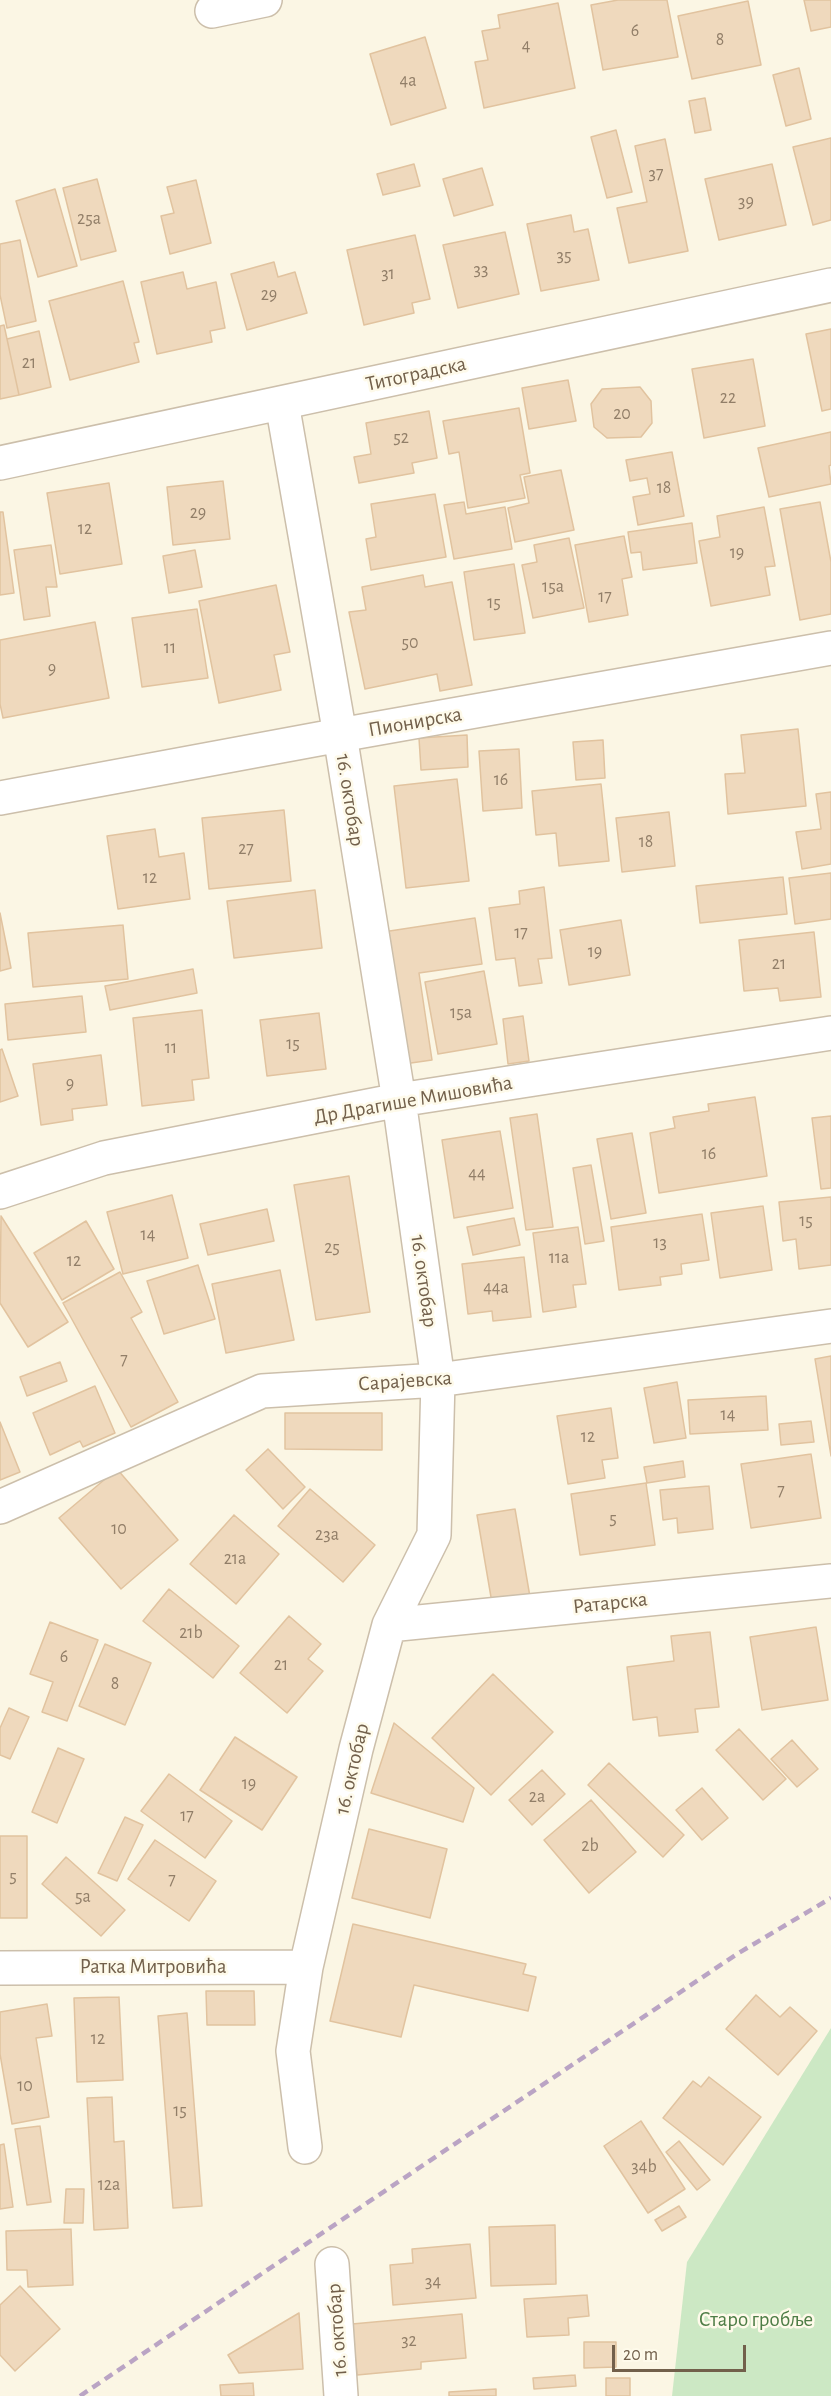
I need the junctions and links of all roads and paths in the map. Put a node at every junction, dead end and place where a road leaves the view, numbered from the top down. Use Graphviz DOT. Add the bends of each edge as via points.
graph roads {
  1 [pos="265,0"];
  2 [pos="212,11"];
  3 [pos="831,285"];
  4 [pos="282,403"];
  5 [pos="0,463"];
  6 [pos="831,648"];
  7 [pos="340,735"];
  8 [pos="0,798"];
  9 [pos="831,1033"];
  10 [pos="399,1100"];
  11 [pos="0,1192"];
  12 [pos="831,1326"];
  13 [pos="438,1380"];
  14 [pos="0,1507"];
  15 [pos="831,1581"];
  16 [pos="388,1625"];
  17 [pos="306,1967"];
  18 [pos="0,1968"];
  19 [pos="304,2147"];
  20 [pos="332,2264"];
  21 [pos="341,2396"];
  1 -- 2 [label="street"];
  3 -- 4 [label="street, Титоградска"];
  4 -- 5 [label="street, Титоградска"];
  4 -- 7 [label="street, 16. октобар"];
  6 -- 7 [label="street, Пионирска"];
  7 -- 8 [label="street, Пионирска"];
  7 -- 10 [label="street, 16. октобар"];
  9 -- 10 [label="street, Др Драгише Мишовића"];
  10 -- 11 [label="street, Др Драгише Мишовића" via="104,1158"];
  10 -- 13 [label="street, 16. октобар"];
  12 -- 13 [label="street, Сарајевска"];
  13 -- 14 [label="street, Сарајевска" via="262,1390"];
  13 -- 16 [label="street, 16. октобар" via="434,1535"];
  15 -- 16 [label="street, Ратарска"];
  16 -- 17 [label="street, 16. октобар"];
  17 -- 18 [label="street, Ратка Митровића"];
  17 -- 19 [label="street, 16. октобар" via="293,2051"];
  20 -- 21 [label="street, 16. октобар"];
}
